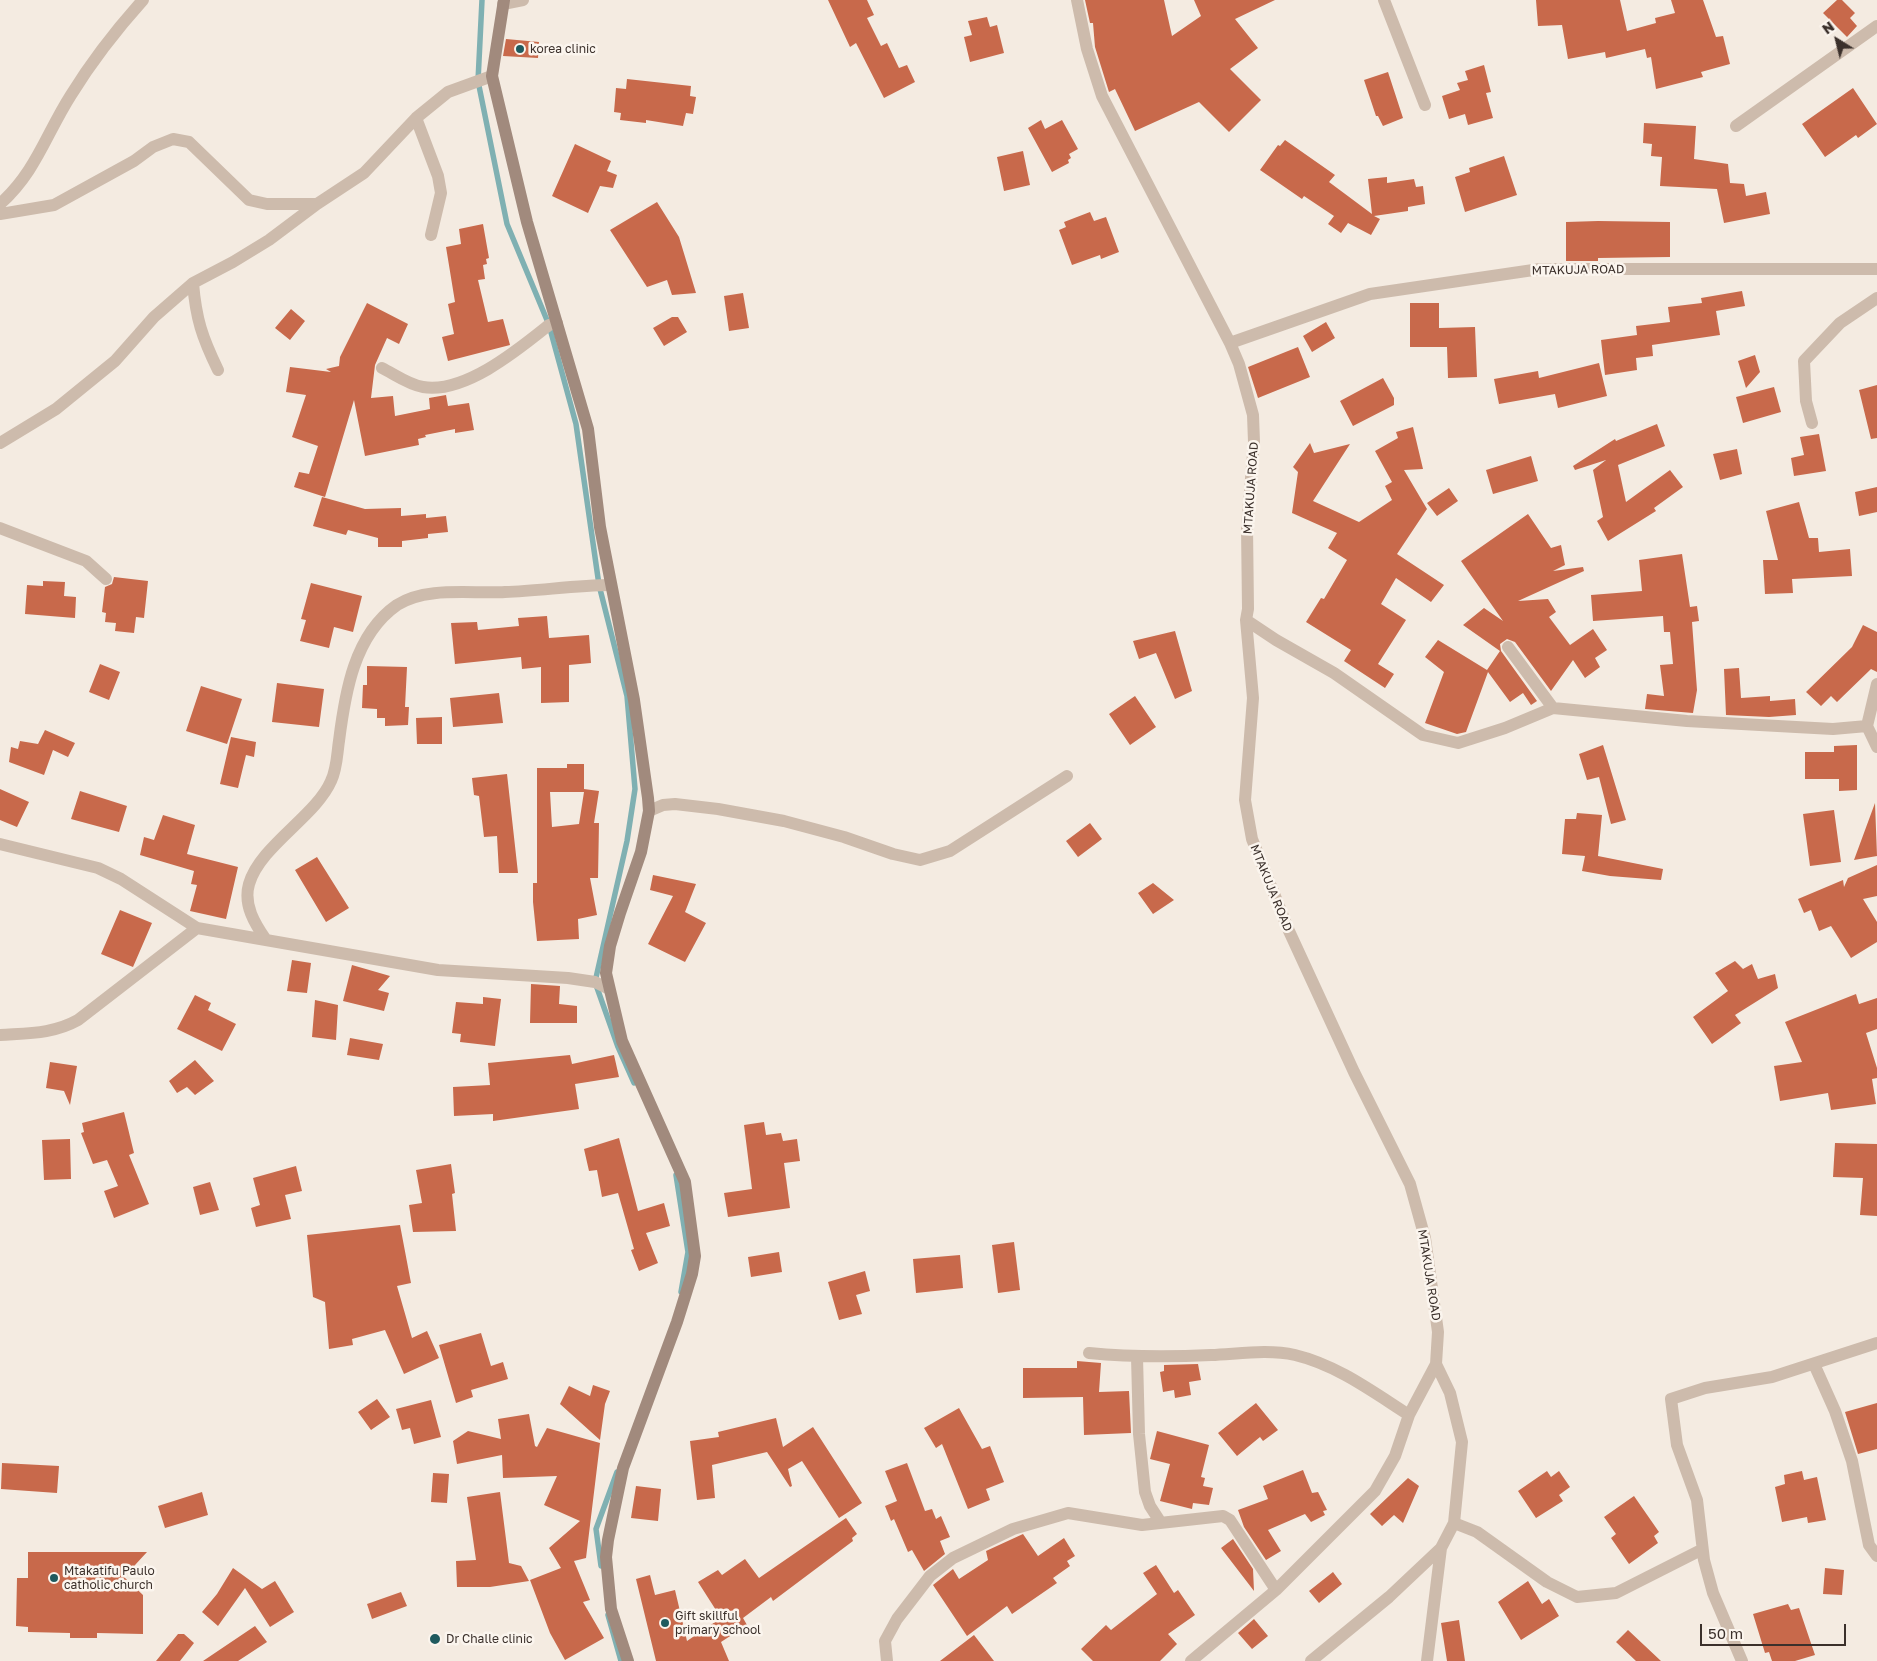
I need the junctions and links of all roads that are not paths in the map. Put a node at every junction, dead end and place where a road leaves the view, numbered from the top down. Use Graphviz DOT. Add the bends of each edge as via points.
graph roads {
  1 [pos="143,0"];
  2 [pos="523,0"];
  3 [pos="1077,0"];
  4 [pos="1384,0"];
  5 [pos="503,2"];
  6 [pos="1877,26"];
  7 [pos="492,76"];
  8 [pos="1426,105"];
  9 [pos="416,118"];
  10 [pos="1736,126"];
  11 [pos="0,204"];
  12 [pos="317,204"];
  13 [pos="0,214"];
  14 [pos="431,235"];
  15 [pos="1877,269"];
  16 [pos="193,283"];
  17 [pos="1877,298"];
  18 [pos="557,323"];
  19 [pos="1230,343"];
  20 [pos="382,368"];
  21 [pos="218,370"];
  22 [pos="1812,423"];
  23 [pos="0,442"];
  24 [pos="0,528"];
  25 [pos="106,579"];
  26 [pos="611,585"];
  27 [pos="1246,620"];
  28 [pos="1508,647"];
  29 [pos="1877,684"];
  30 [pos="1553,708"];
  31 [pos="1868,726"];
  32 [pos="1877,747"];
  33 [pos="1067,776"];
  34 [pos="649,811"];
  35 [pos="0,844"];
  36 [pos="197,928"];
  37 [pos="266,940"];
  38 [pos="609,989"];
  39 [pos="0,1035"];
  40 [pos="1877,1343"];
  41 [pos="1089,1353"];
  42 [pos="1137,1357"];
  43 [pos="1436,1364"];
  44 [pos="1814,1364"];
  45 [pos="1409,1415"];
  46 [pos="1161,1523"];
  47 [pos="1454,1523"];
  48 [pos="1441,1548"];
  49 [pos="1701,1550"];
  50 [pos="1877,1556"];
  51 [pos="1276,1590"];
  52 [pos="628,1661"];
  53 [pos="887,1661"];
  54 [pos="1191,1661"];
  55 [pos="1311,1661"];
  56 [pos="1427,1661"];
  57 [pos="1742,1661"];
  1 -- 11 [label="street" via="116,31 70,96 39,158 11,195"];
  2 -- 5 [label="street"];
  3 -- 19 [label="street, MTAKUJA ROAD" via="1087,49 1102,96"];
  4 -- 8 [label="street"];
  5 -- 7 [label="street"];
  6 -- 10 [label="street"];
  7 -- 9 [label="street" via="448,92"];
  7 -- 18 [label="street" via="526,222"];
  9 -- 12 [label="street" via="364,173"];
  9 -- 14 [label="street" via="438,176 441,193"];
  12 -- 13 [label="street" via="267,204 249,200 189,142 173,139 153,147 54,205"];
  12 -- 16 [label="street" via="270,240"];
  15 -- 19 [label="street, MTAKUJA ROAD" via="1540,269 1370,294"];
  16 -- 21 [label="street" via="202,338"];
  16 -- 23 [label="street" via="154,318 115,361 56,408"];
  17 -- 22 [label="street" via="1840,323 1804,361 1806,401"];
  18 -- 20 [label="street" via="549,325 498,364 465,380 424,388"];
  18 -- 26 [label="street" via="588,430"];
  19 -- 27 [label="street, MTAKUJA ROAD" via="1254,415 1247,527"];
  24 -- 25 [label="street" via="86,560"];
  26 -- 34 [label="street" via="634,700"];
  26 -- 37 [label="street" via="430,594 398,604 384,616 364,645 347,688 331,783 255,870 248,885 250,914"];
  27 -- 30 [label="street" via="1334,673 1424,735 1458,743"];
  27 -- 43 [label="street, MTAKUJA ROAD" via="1252,698 1245,800 1252,839 1289,931 1410,1184 1431,1271 1438,1332"];
  28 -- 30 [label="street"];
  29 -- 31 [label="street"];
  30 -- 31 [label="street" via="1687,721 1833,729"];
  31 -- 32 [label="street"];
  33 -- 34 [label="street" via="950,851 920,860 784,821 718,809 675,804"];
  34 -- 38 [label="street" via="641,852 610,946 606,973"];
  35 -- 36 [label="street" via="98,868 121,879"];
  36 -- 37 [label="street"];
  36 -- 39 [label="street" via="78,1020 51,1032"];
  37 -- 38 [label="street" via="438,970 595,982"];
  38 -- 52 [label="street" via="622,1041 684,1182 695,1256 677,1322 623,1468 608,1540 606,1557 611,1609"];
  40 -- 44 [label="street"];
  41 -- 42 [label="street"];
  42 -- 45 [label="street" via="1261,1352 1292,1355 1334,1370"];
  42 -- 46 [label="street" via="1145,1492"];
  43 -- 45 [label="street, MTAKUJA ROAD"];
  43 -- 47 [label="street" via="1450,1393 1462,1442"];
  44 -- 49 [label="street" via="1772,1377 1705,1388 1671,1399 1676,1445 1697,1500"];
  44 -- 50 [label="street" via="1852,1461 1869,1545"];
  45 -- 51 [label="street, MTAKUJA ROAD" via="1395,1456 1375,1491"];
  46 -- 51 [label="street" via="1214,1516 1230,1520"];
  46 -- 53 [label="street" via="1132,1524 1068,1513 1012,1529 953,1558 930,1576 897,1619 885,1640"];
  47 -- 48 [label="street"];
  47 -- 49 [label="street" via="1477,1532 1547,1582 1577,1597 1616,1593"];
  48 -- 55 [label="street" via="1389,1597"];
  48 -- 56 [label="street"];
  49 -- 57 [label="street" via="1713,1593"];
  51 -- 54 [label="street, MTAKUJA ROAD"];
}
